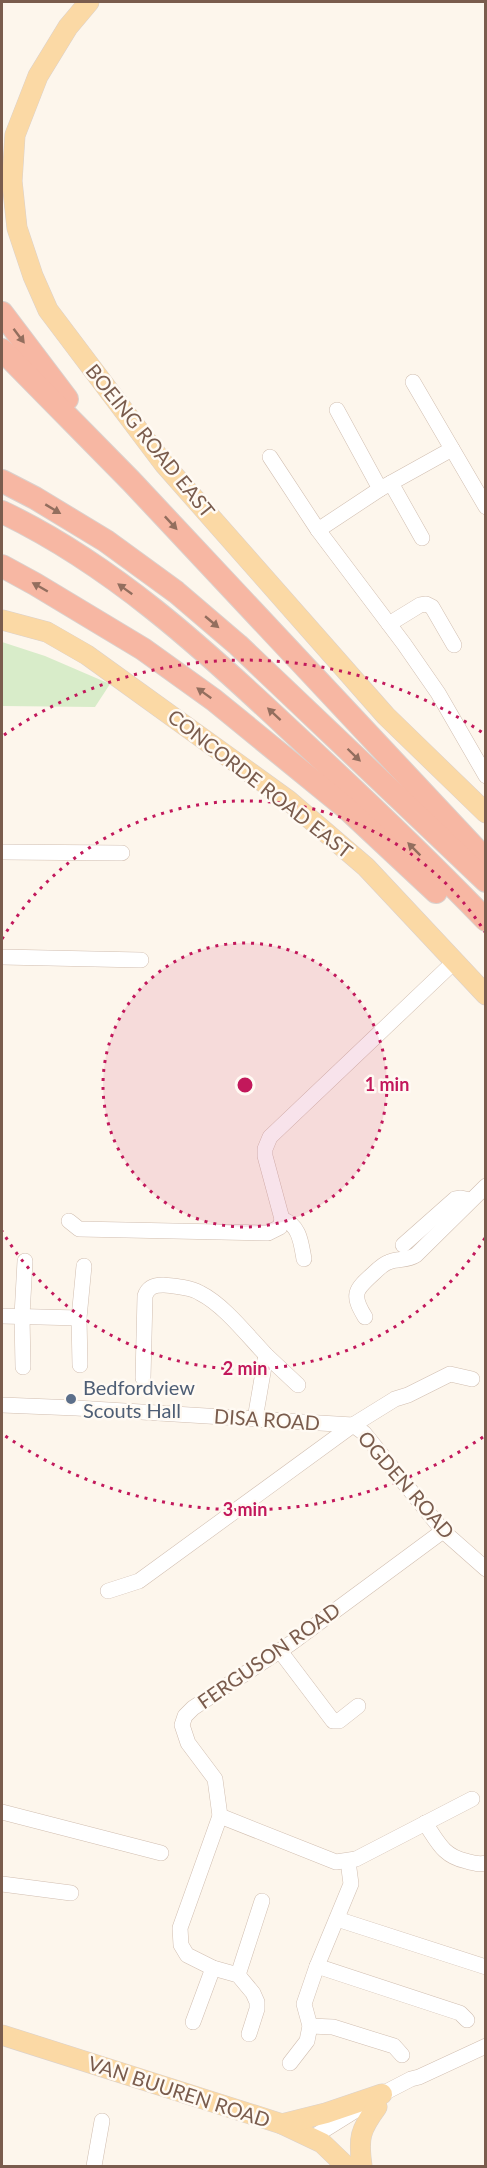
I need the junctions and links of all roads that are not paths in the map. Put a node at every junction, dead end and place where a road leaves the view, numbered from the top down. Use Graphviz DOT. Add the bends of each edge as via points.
graph roads {
  1 [pos="89,2"];
  2 [pos="2,313"];
  3 [pos="2,350"];
  4 [pos="413,382"];
  5 [pos="337,410"];
  6 [pos="452,449"];
  7 [pos="270,457"];
  8 [pos="2,481"];
  9 [pos="131,481"];
  10 [pos="385,486"];
  11 [pos="486,507"];
  12 [pos="2,512"];
  13 [pos="318,530"];
  14 [pos="422,538"];
  15 [pos="2,566"];
  16 [pos="2,620"];
  17 [pos="389,624"];
  18 [pos="454,645"];
  19 [pos="486,776"];
  20 [pos="486,813"];
  21 [pos="2,852"];
  22 [pos="122,853"];
  23 [pos="486,860"];
  24 [pos="486,881"];
  25 [pos="486,920"];
  26 [pos="486,938"];
  27 [pos="2,957"];
  28 [pos="141,960"];
  29 [pos="454,962"];
  30 [pos="486,995"];
  31 [pos="486,1186"];
  32 [pos="470,1200"];
  33 [pos="282,1219"];
  34 [pos="69,1221"];
  35 [pos="403,1245"];
  36 [pos="304,1259"];
  37 [pos="25,1261"];
  38 [pos="84,1266"];
  39 [pos="2,1316"];
  40 [pos="22,1316"];
  41 [pos="365,1317"];
  42 [pos="79,1318"];
  43 [pos="266,1355"];
  44 [pos="80,1365"];
  45 [pos="23,1367"];
  46 [pos="143,1378"];
  47 [pos="472,1379"];
  48 [pos="298,1385"];
  49 [pos="2,1405"];
  50 [pos="255,1419"];
  51 [pos="353,1425"];
  52 [pos="443,1531"];
  53 [pos="486,1569"];
  54 [pos="108,1591"];
  55 [pos="280,1652"];
  56 [pos="358,1706"];
  57 [pos="472,1799"];
  58 [pos="2,1812"];
  59 [pos="220,1816"];
  60 [pos="425,1823"];
  61 [pos="161,1853"];
  62 [pos="348,1861"];
  63 [pos="486,1863"];
  64 [pos="2,1884"];
  65 [pos="71,1893"];
  66 [pos="262,1901"];
  67 [pos="337,1918"];
  68 [pos="317,1966"];
  69 [pos="486,1967"];
  70 [pos="213,1968"];
  71 [pos="238,1975"];
  72 [pos="467,2020"];
  73 [pos="193,2022"];
  74 [pos="310,2026"];
  75 [pos="249,2034"];
  76 [pos="2,2035"];
  77 [pos="486,2046"];
  78 [pos="402,2055"];
  79 [pos="290,2063"];
  80 [pos="379,2101"];
  81 [pos="102,2121"];
  82 [pos="282,2124"];
  83 [pos="317,2140"];
  84 [pos="94,2166"];
  85 [pos="346,2166"];
  86 [pos="362,2166"];
  1 -- 20 [label="main road, BOEING ROAD EAST" via="68,27 38,76 15,135 12,182 17,228 48,310 164,464 386,716"];
  2 -- 9 [label="highway, one-way"];
  3 -- 9 [label="highway"];
  4 -- 6 [label="street"];
  5 -- 10 [label="street"];
  6 -- 10 [label="street"];
  6 -- 11 [label="street"];
  7 -- 13 [label="street"];
  8 -- 24 [label="highway, one-way" via="106,541 176,592 238,645"];
  9 -- 23 [label="highway, one-way"];
  10 -- 13 [label="street"];
  10 -- 14 [label="street"];
  25 -- 12 [label="highway, one-way" via="222,666 157,612 87,562"];
  13 -- 17 [label="street"];
  26 -- 15 [label="highway, one-way" via="345,807 214,700 143,649"];
  16 -- 29 [label="main road, CONCORDE ROAD EAST" via="47,632 87,655 288,800 366,867"];
  17 -- 18 [label="street" via="426,604 432,607"];
  17 -- 19 [label="street" via="438,693"];
  21 -- 22 [label="street"];
  27 -- 28 [label="street"];
  29 -- 30 [label="main road, CONCORDE ROAD EAST"];
  29 -- 33 [label="street" via="270,1137 265,1156"];
  31 -- 32 [label="street"];
  32 -- 35 [label="street" via="455,1199"];
  32 -- 41 [label="street" via="416,1255 384,1264 363,1283 356,1297"];
  33 -- 34 [label="street" via="280,1227 268,1233 79,1229"];
  33 -- 36 [label="street" via="291,1222 299,1233"];
  37 -- 40 [label="street"];
  38 -- 42 [label="street"];
  39 -- 40 [label="street"];
  40 -- 42 [label="street"];
  40 -- 45 [label="street"];
  42 -- 44 [label="street"];
  43 -- 46 [label="street" via="199,1292 152,1286 145,1296"];
  43 -- 48 [label="street"];
  43 -- 50 [label="street"];
  47 -- 51 [label="street" via="450,1374 395,1399"];
  49 -- 50 [label="street, DISA ROAD"];
  50 -- 51 [label="street, DISA ROAD"];
  51 -- 52 [label="street, OGDEN ROAD"];
  51 -- 54 [label="street" via="140,1581"];
  52 -- 53 [label="street, OGDEN ROAD"];
  52 -- 55 [label="street, FERGUSON ROAD"];
  55 -- 56 [label="street" via="333,1720 339,1721"];
  55 -- 59 [label="street, FERGUSON ROAD" via="193,1708 183,1720 188,1743 215,1779"];
  57 -- 60 [label="street"];
  58 -- 61 [label="street"];
  59 -- 62 [label="street" via="327,1859"];
  59 -- 70 [label="street, FERGUSON ROAD" via="180,1928 183,1950"];
  60 -- 62 [label="street"];
  60 -- 63 [label="street" via="447,1854"];
  62 -- 67 [label="street" via="351,1884"];
  64 -- 65 [label="street"];
  66 -- 71 [label="street"];
  67 -- 68 [label="street"];
  67 -- 69 [label="street"];
  68 -- 72 [label="street" via="460,2013"];
  68 -- 74 [label="street" via="304,2004"];
  70 -- 71 [label="street"];
  70 -- 73 [label="street"];
  71 -- 75 [label="street" via="257,2002"];
  74 -- 78 [label="street" via="333,2027 394,2046"];
  74 -- 79 [label="street" via="307,2041"];
  76 -- 82 [label="main road, VAN BUUREN ROAD"];
  77 -- 80 [label="street" via="411,2079"];
  80 -- 82 [label="main road"];
  80 -- 83 [label="street"];
  80 -- 86 [label="main road" via="360,2133"];
  81 -- 84 [label="street"];
  82 -- 83 [label="main road, VAN BUUREN ROAD"];
  83 -- 85 [label="main road, VAN BUUREN ROAD"];
}
